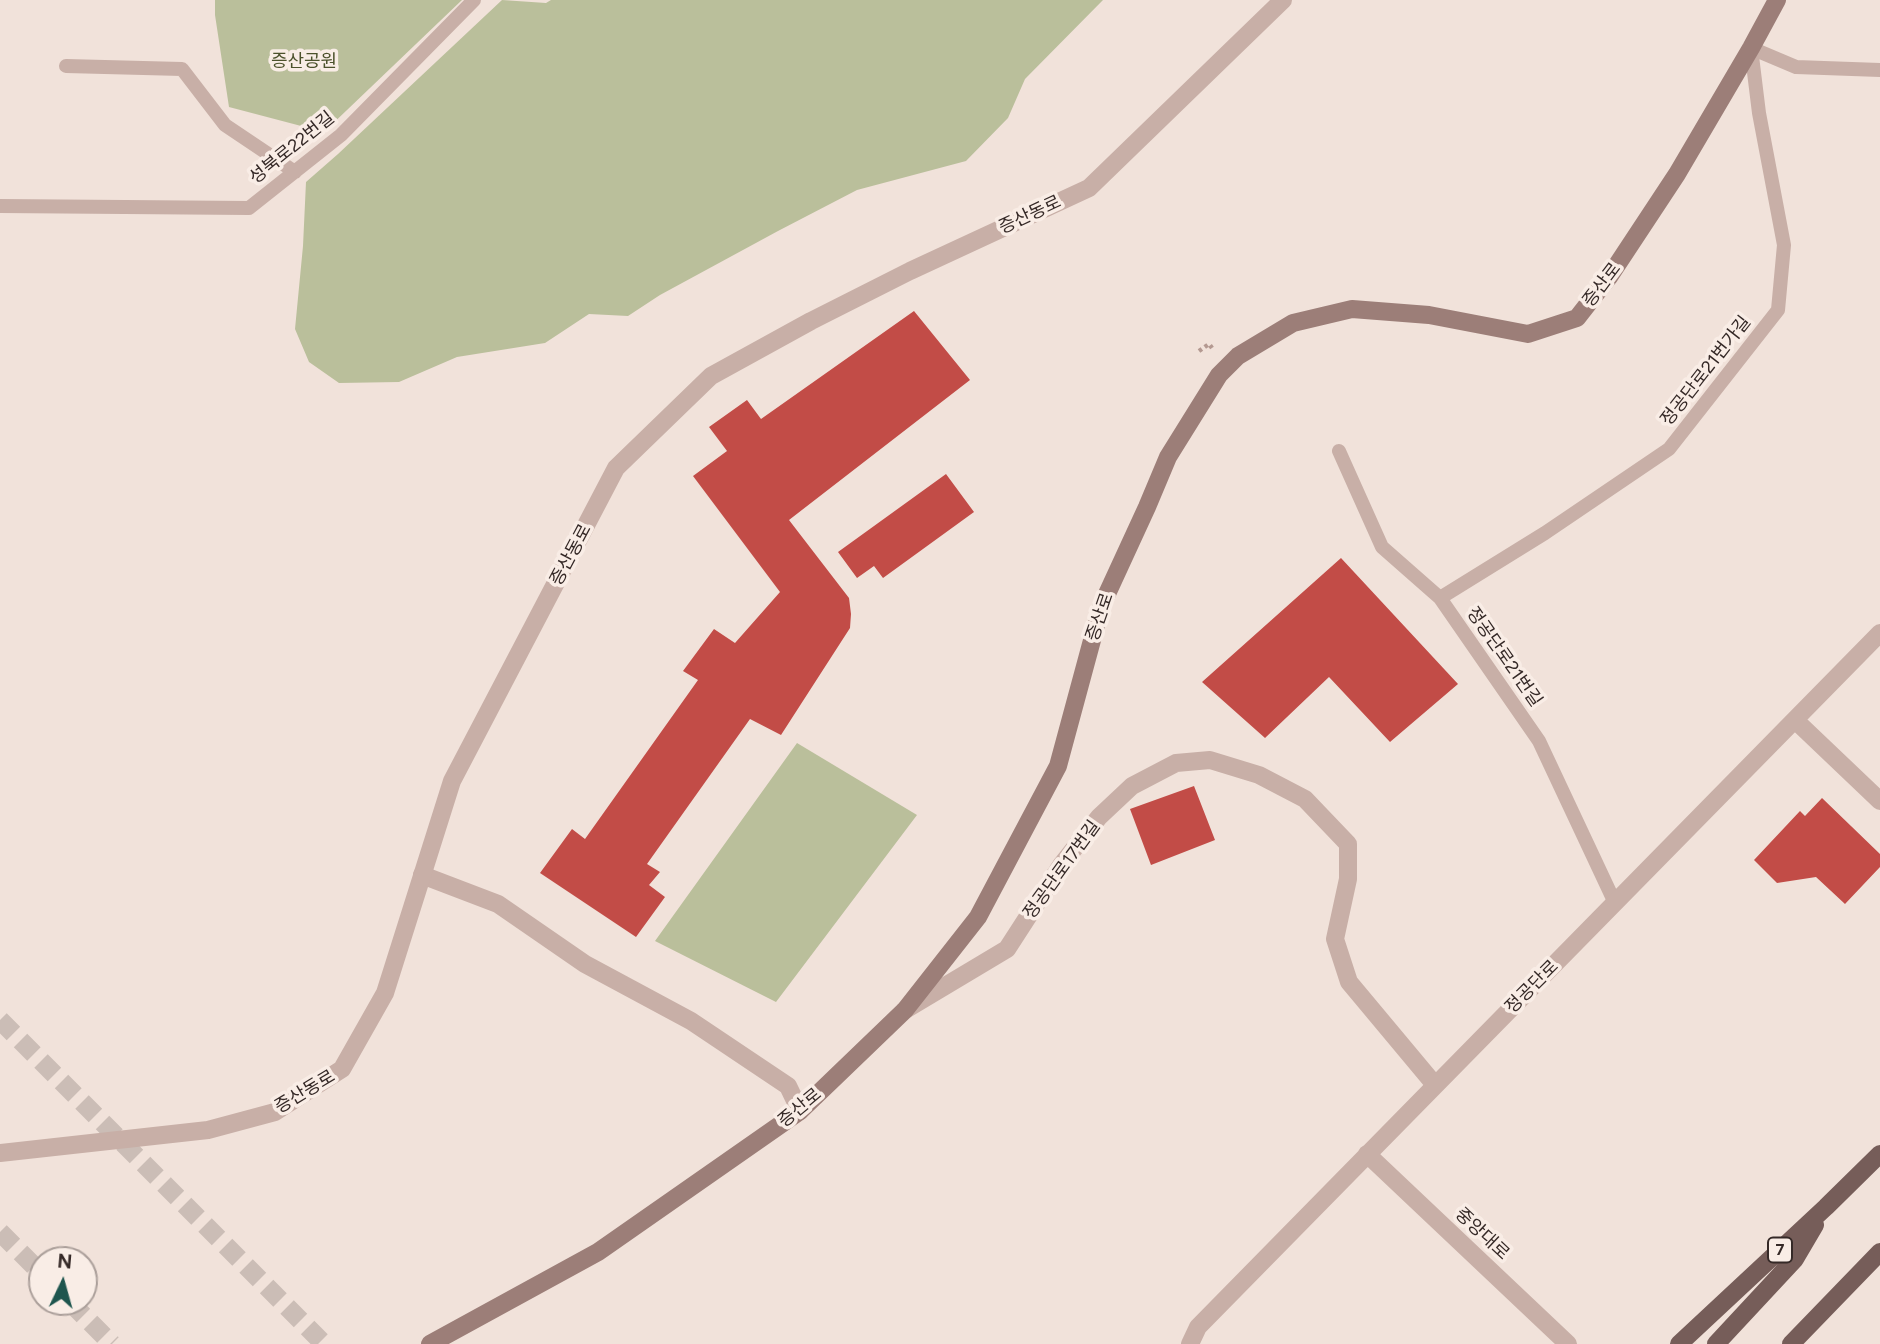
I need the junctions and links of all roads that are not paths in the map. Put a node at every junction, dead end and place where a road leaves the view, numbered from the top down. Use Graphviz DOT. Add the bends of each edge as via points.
graph roads {
  1 [pos="474,0"];
  2 [pos="1283,0"];
  3 [pos="1777,0"];
  4 [pos="1751,48"];
  5 [pos="66,66"];
  6 [pos="1880,70"];
  7 [pos="295,172"];
  8 [pos="0,206"];
  9 [pos="1339,451"];
  10 [pos="1440,598"];
  11 [pos="1880,633"];
  12 [pos="1795,720"];
  13 [pos="1880,801"];
  14 [pos="422,874"];
  15 [pos="1615,903"];
  16 [pos="905,1010"];
  17 [pos="1435,1085"];
  18 [pos="800,1111"];
  19 [pos="0,1153"];
  20 [pos="1367,1154"];
  21 [pos="1880,1154"];
  22 [pos="1826,1207"];
  23 [pos="1880,1252"];
  24 [pos="430,1344"];
  25 [pos="1190,1344"];
  26 [pos="1568,1344"];
  27 [pos="1679,1344"];
  28 [pos="1716,1344"];
  29 [pos="1791,1344"];
  1 -- 7 [label="lane, 성북로22번길" via="341,135"];
  2 -- 14 [label="street, 증산동로" via="1090,187 910,271 711,376 616,468 452,781"];
  3 -- 4 [label="main road, 증산로"];
  4 -- 6 [label="lane" via="1796,67"];
  4 -- 10 [label="lane, 정공단로21번가길" via="1784,245 1778,310 1669,449"];
  4 -- 16 [label="main road, 증산로" via="1677,174 1577,318 1528,334 1430,315 1352,309 1293,323 1238,356 1219,375 1168,457 1101,607 1058,766 978,917"];
  5 -- 7 [label="lane" via="182,69 225,125"];
  7 -- 8 [label="lane, 성북로22번길" via="249,208"];
  9 -- 10 [label="lane, 정공단로21번길" via="1382,547"];
  10 -- 15 [label="lane, 정공단로21번길" via="1539,741"];
  11 -- 12 [label="street, 정공단로"];
  12 -- 13 [label="street"];
  12 -- 15 [label="street, 정공단로"];
  14 -- 18 [label="street" via="498,904 584,964 691,1021 788,1086"];
  14 -- 19 [label="street, 증산동로" via="384,993 342,1069 275,1112 208,1130"];
  15 -- 17 [label="street, 정공단로"];
  16 -- 17 [label="street, 정공단로17번길" via="1007,949 1062,864 1099,817 1132,786 1176,763 1210,760 1259,775 1305,799 1348,844 1349,879 1335,939 1349,982"];
  16 -- 18 [label="main road, 증산로"];
  17 -- 20 [label="street, 정공단로"];
  18 -- 24 [label="main road, 증산로" via="598,1252"];
  20 -- 25 [label="street, 정공단로" via="1198,1327"];
  20 -- 26 [label="street, 중앙대로"];
  21 -- 22 [label="main road, 7"];
  22 -- 27 [label="main road, 7"];
  22 -- 28 [label="main road" via="1795,1259"];
  23 -- 29 [label="main road"];
}
